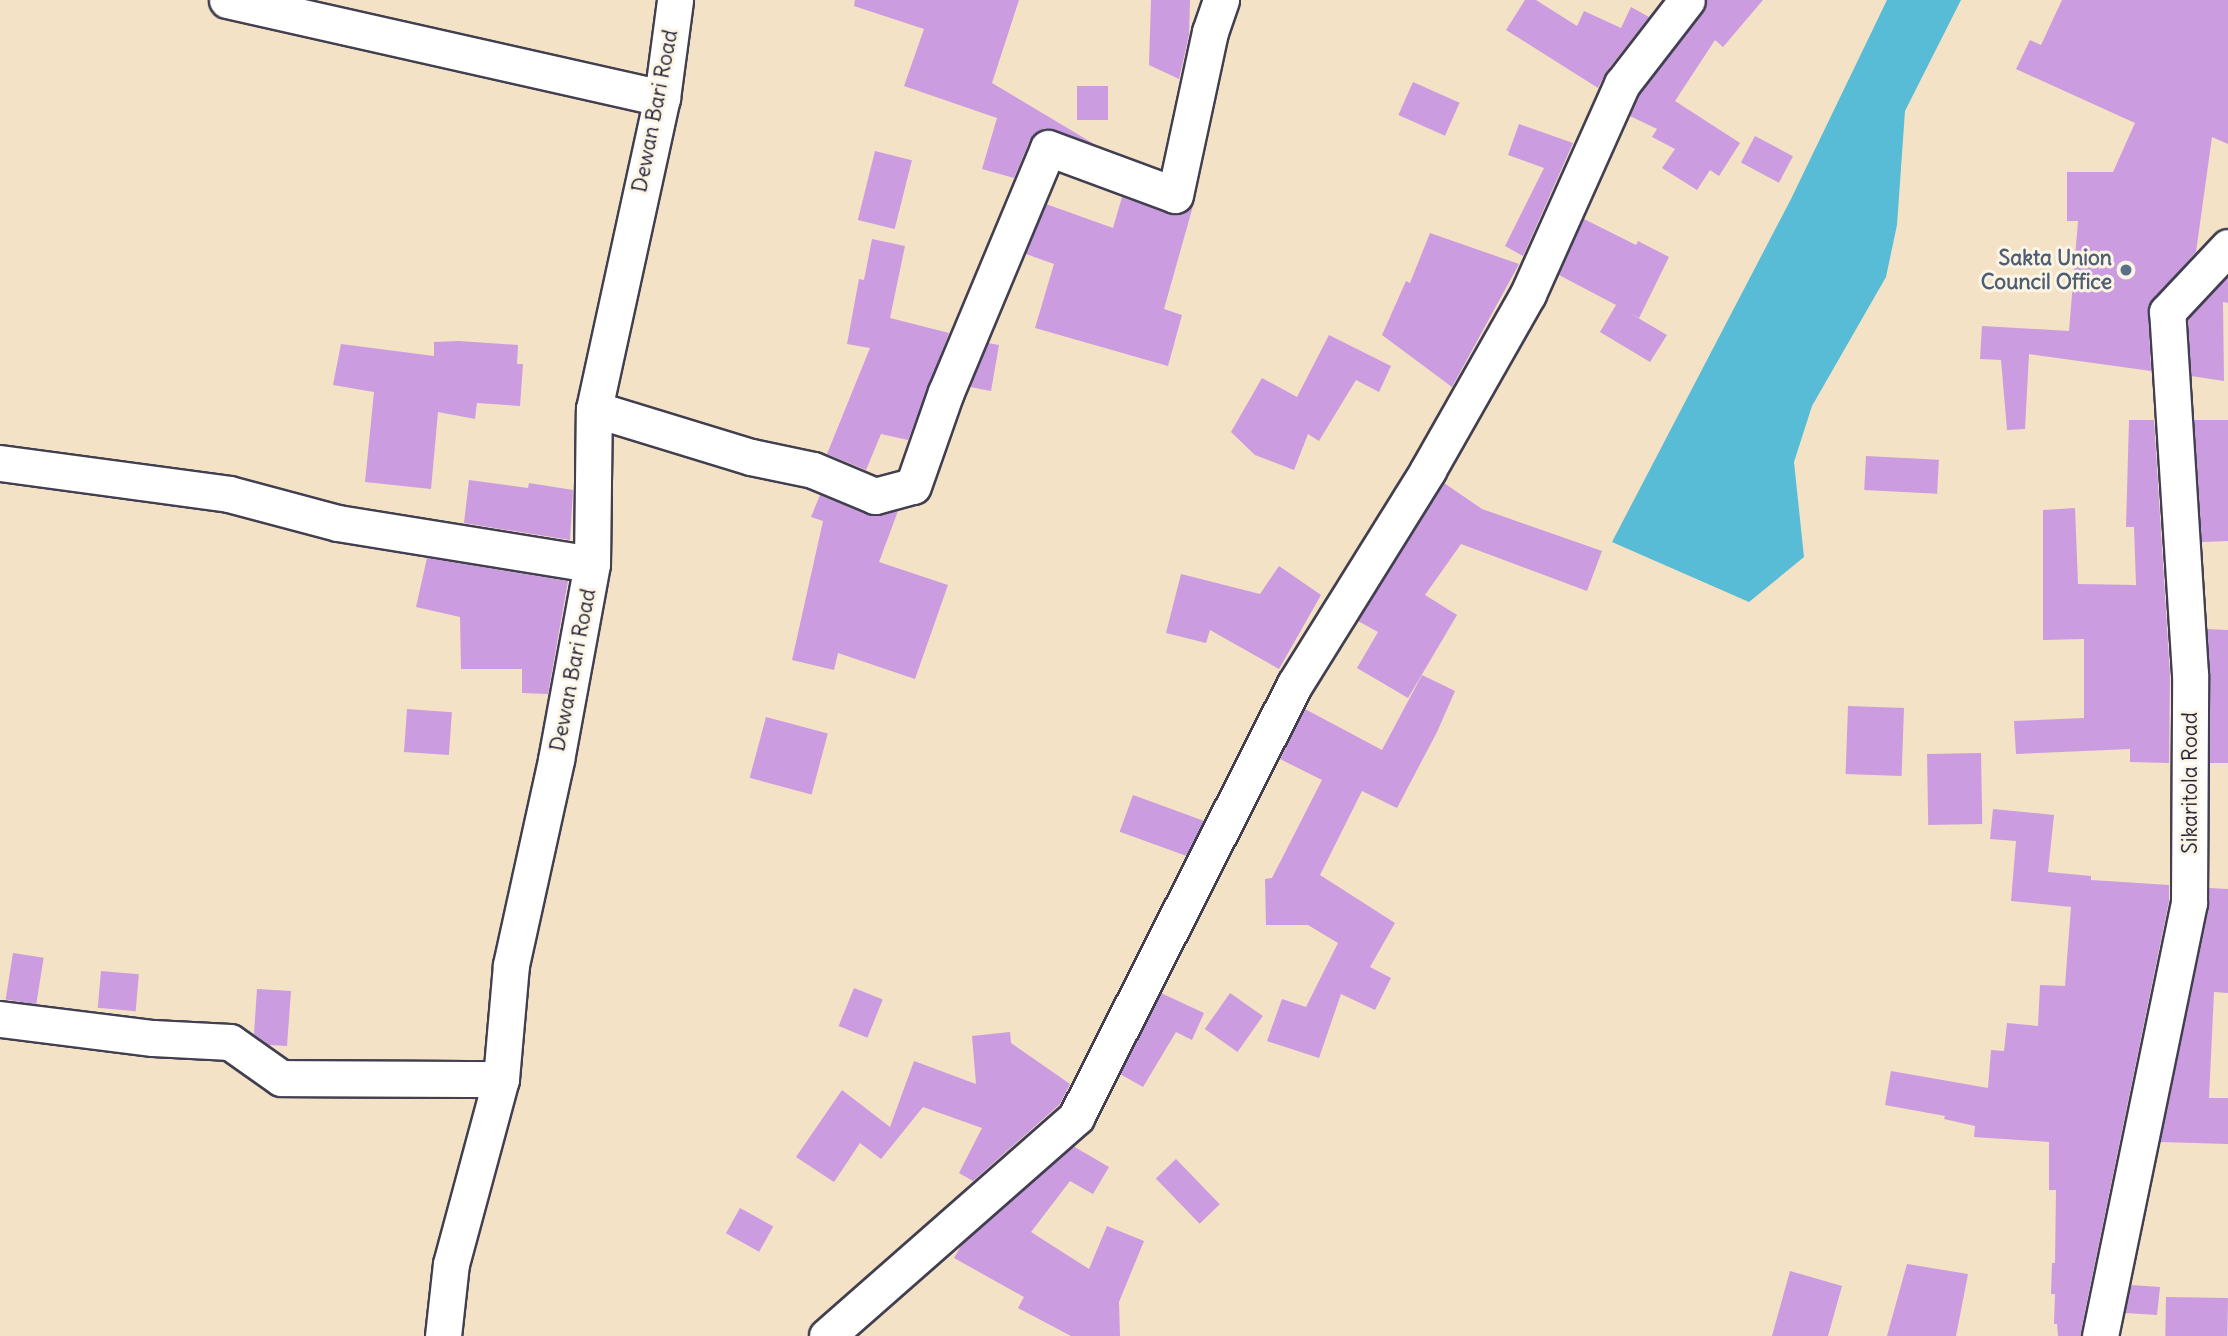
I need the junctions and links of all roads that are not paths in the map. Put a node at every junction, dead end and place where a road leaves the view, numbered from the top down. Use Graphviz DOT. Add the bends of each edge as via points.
graph roads {
  1 [pos="227,0"];
  2 [pos="675,0"];
  3 [pos="1221,0"];
  4 [pos="1687,0"];
  5 [pos="662,98"];
  6 [pos="2228,247"];
  7 [pos="594,409"];
  8 [pos="0,463"];
  9 [pos="592,564"];
  10 [pos="0,1019"];
  11 [pos="501,1079"];
  12 [pos="443,1336"];
  13 [pos="827,1336"];
  14 [pos="2101,1336"];
  1 -- 5 [label="street"];
  2 -- 5 [label="street, Dewan Bari Road"];
  3 -- 7 [label="street" via="1175,195 1048,148 946,391 913,486 875,496 813,470 751,457"];
  4 -- 13 [label="street" via="1622,84 1528,294 1429,470 1295,684 1076,1117"];
  5 -- 7 [label="street, Dewan Bari Road"];
  6 -- 14 [label="street, Sikaritola Road" via="2167,312 2190,674 2189,903"];
  7 -- 9 [label="street, Dewan Bari Road"];
  8 -- 9 [label="street" via="229,494 338,523"];
  9 -- 11 [label="street, Dewan Bari Road" via="556,760 511,965"];
  10 -- 11 [label="street" via="153,1038 230,1042 281,1078"];
  11 -- 12 [label="street, Dewan Bari Road" via="451,1264"];
}
